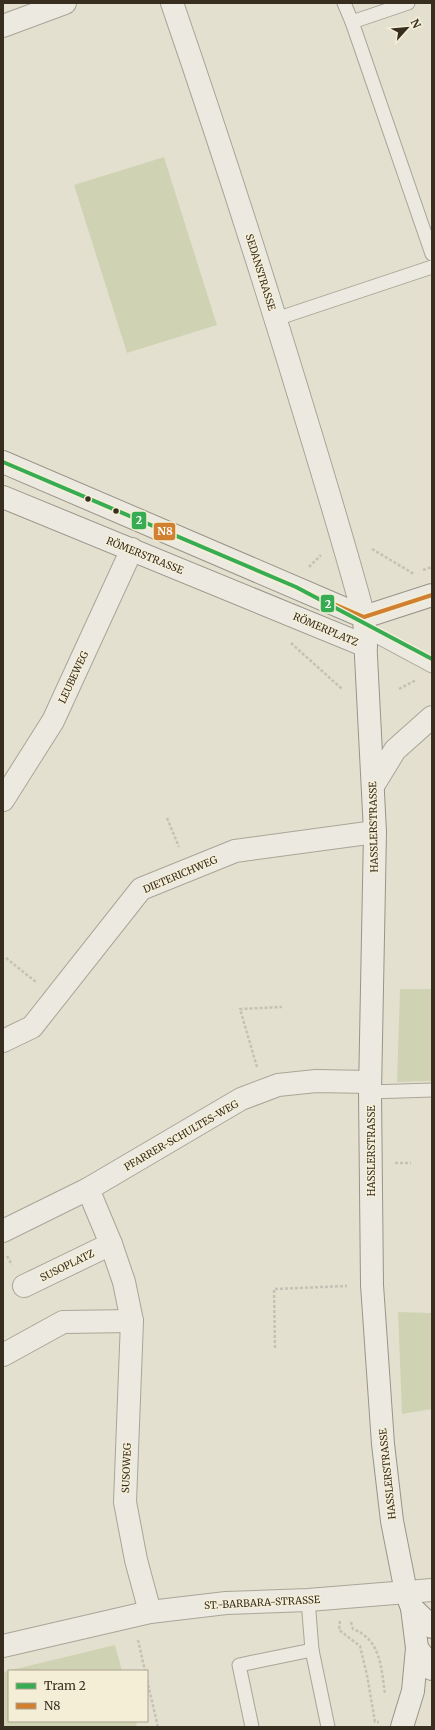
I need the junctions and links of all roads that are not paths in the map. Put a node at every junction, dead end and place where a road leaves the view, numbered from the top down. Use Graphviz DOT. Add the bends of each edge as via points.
graph roads {
  1 [pos="66,3"];
  2 [pos="172,3"];
  3 [pos="344,3"];
  4 [pos="408,3"];
  5 [pos="352,22"];
  6 [pos="3,26"];
  7 [pos="432,254"];
  8 [pos="432,267"];
  9 [pos="276,318"];
  10 [pos="3,462"];
  11 [pos="3,496"];
  12 [pos="335,547"];
  13 [pos="132,549"];
  14 [pos="430,600"];
  15 [pos="286,612"];
  16 [pos="365,631"];
  17 [pos="432,666"];
  18 [pos="368,691"];
  19 [pos="432,717"];
  20 [pos="372,786"];
  21 [pos="3,800"];
  22 [pos="375,832"];
  23 [pos="3,1041"];
  24 [pos="370,1087"];
  25 [pos="432,1090"];
  26 [pos="88,1189"];
  27 [pos="3,1231"];
  28 [pos="111,1244"];
  29 [pos="24,1286"];
  30 [pos="132,1321"];
  31 [pos="3,1355"];
  32 [pos="432,1590"];
  33 [pos="308,1600"];
  34 [pos="409,1600"];
  35 [pos="141,1614"];
  36 [pos="432,1627"];
  37 [pos="3,1646"];
  38 [pos="418,1648"];
  39 [pos="312,1650"];
  40 [pos="432,1668"];
  41 [pos="405,1720"];
  42 [pos="252,1727"];
  43 [pos="328,1727"];
  1 -- 6 [label="street"];
  2 -- 9 [label="street, SEDANSTRASSE" via="231,175"];
  3 -- 5 [label="lane"];
  4 -- 5 [label="lane"];
  5 -- 7 [label="lane"];
  8 -- 9 [label="lane"];
  9 -- 12 [label="street, SEDANSTRASSE"];
  10 -- 16 [label="street, RÖMERPLATZ" via="301,580"];
  11 -- 13 [label="street, RÖMERSTRASSE"];
  12 -- 16 [label="street, RÖMERPLATZ"];
  13 -- 15 [label="street, RÖMERSTRASSE"];
  13 -- 21 [label="street, LEUBEWEG" via="53,721"];
  14 -- 16 [label="street"];
  15 -- 16 [label="street, RÖMERPLATZ"];
  16 -- 17 [label="lane, RÖMERPLATZ"];
  16 -- 18 [label="street, RÖMERPLATZ"];
  18 -- 20 [label="street, HASSLERSTRASSE"];
  19 -- 20 [label="street" via="395,750"];
  20 -- 22 [label="street, HASSLERSTRASSE"];
  22 -- 23 [label="street, DIETERICHWEG" via="235,851 141,889 32,1027"];
  22 -- 24 [label="street, HASSLERSTRASSE"];
  24 -- 25 [label="lane"];
  24 -- 26 [label="street, PFARRER-SCHULTES-WEG" via="316,1081 278,1085 241,1099"];
  24 -- 34 [label="street, HASSLERSTRASSE" via="372,1285 383,1444 392,1521"];
  26 -- 27 [label="street, PFARRER-SCHULTES-WEG"];
  26 -- 28 [label="street"];
  28 -- 29 [label="street, SUSOPLATZ"];
  28 -- 30 [label="street" via="124,1282"];
  30 -- 31 [label="street" via="63,1322"];
  30 -- 35 [label="street, SUSOWEG" via="124,1502 136,1560"];
  32 -- 34 [label="street, ST.-BARBARA-STRASSE"];
  33 -- 34 [label="street, ST.-BARBARA-STRASSE" via="344,1597"];
  33 -- 35 [label="street, ST.-BARBARA-STRASSE" via="226,1603"];
  33 -- 39 [label="lane"];
  34 -- 36 [label="street"];
  34 -- 38 [label="street, HASSLERSTRASSE"];
  35 -- 37 [label="street, ST.-BARBARA-STRASSE"];
  38 -- 40 [label="street, HASSLERSTRASSE"];
  38 -- 41 [label="street" via="413,1691"];
  39 -- 42 [label="lane" via="239,1665"];
  39 -- 43 [label="lane"];
}
